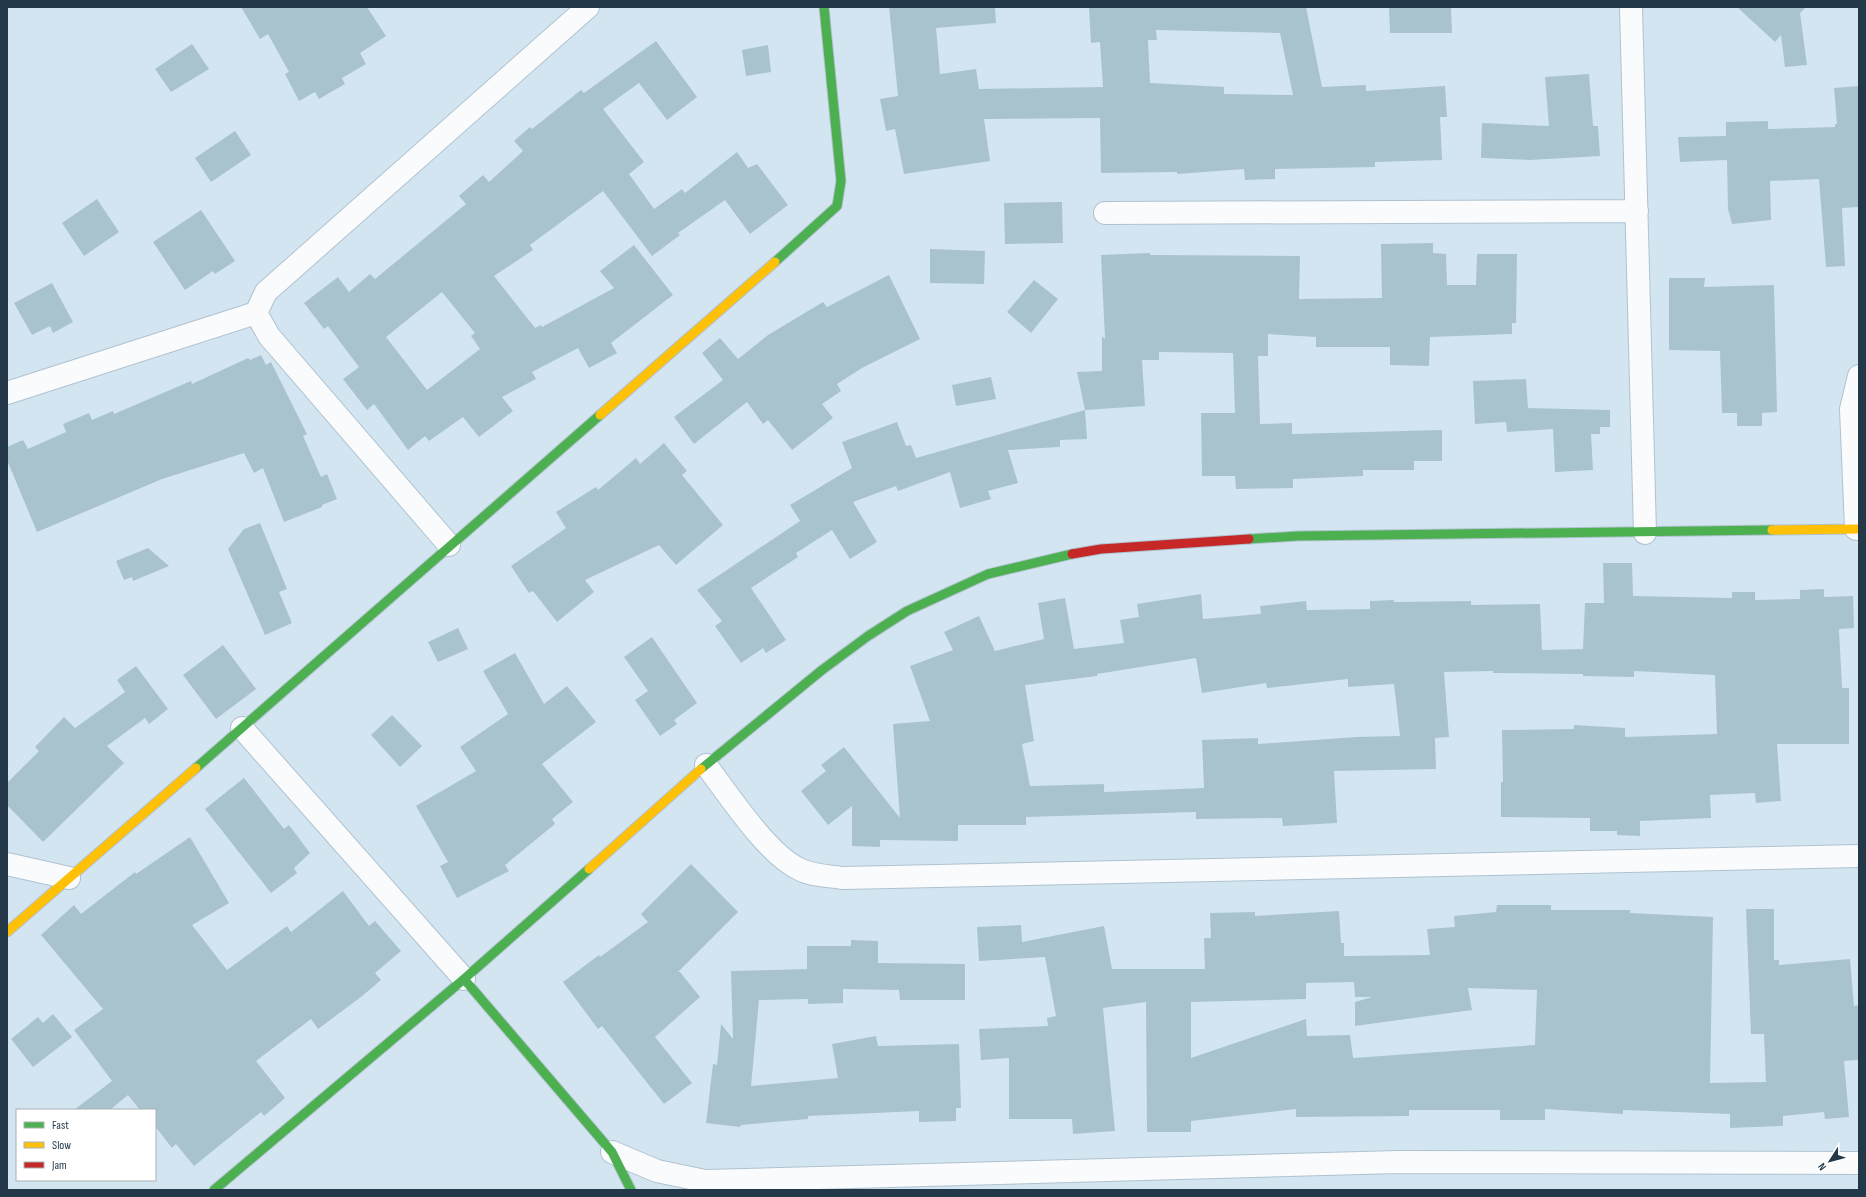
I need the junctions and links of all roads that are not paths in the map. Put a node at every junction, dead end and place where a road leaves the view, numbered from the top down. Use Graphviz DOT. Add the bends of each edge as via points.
graph roads {
  1 [pos="588,7"];
  2 [pos="824,7"];
  3 [pos="1631,7"];
  4 [pos="1637,211"];
  5 [pos="1105,213"];
  6 [pos="256,313"];
  7 [pos="1859,376"];
  8 [pos="7,393"];
  9 [pos="1858,529"];
  10 [pos="1645,533"];
  11 [pos="450,545"];
  12 [pos="242,728"];
  13 [pos="706,765"];
  14 [pos="1859,856"];
  15 [pos="7,864"];
  16 [pos="69,878"];
  17 [pos="7,932"];
  18 [pos="464,979"];
  19 [pos="612,1152"];
  20 [pos="1859,1162"];
  21 [pos="214,1190"];
  22 [pos="631,1190"];
  1 -- 6 [label="street" via="266,292"];
  2 -- 11 [label="street" via="841,181 837,206"];
  3 -- 4 [label="street"];
  4 -- 5 [label="street"];
  4 -- 10 [label="street"];
  6 -- 8 [label="street"];
  6 -- 11 [label="street" via="269,336"];
  7 -- 9 [label="street" via="1851,409"];
  9 -- 10 [label="street"];
  10 -- 13 [label="street" via="1298,536 1102,549 1026,564 988,574 907,611 822,670"];
  11 -- 12 [label="street"];
  12 -- 16 [label="street"];
  12 -- 18 [label="street"];
  13 -- 14 [label="street" via="780,857 800,870 844,878"];
  13 -- 18 [label="street"];
  15 -- 16 [label="street"];
  16 -- 17 [label="street"];
  18 -- 19 [label="street"];
  18 -- 21 [label="street"];
  19 -- 20 [label="street" via="657,1171 705,1181 1398,1162"];
  19 -- 22 [label="street"];
}
